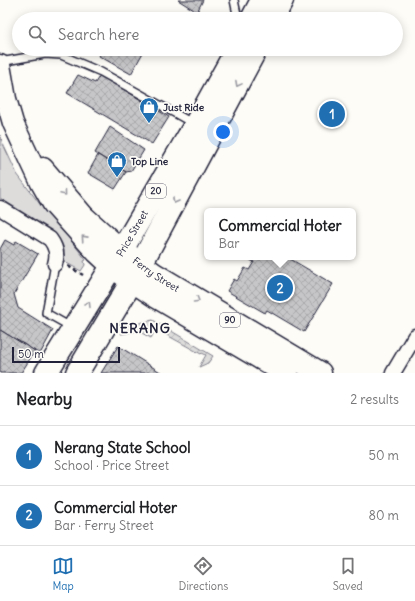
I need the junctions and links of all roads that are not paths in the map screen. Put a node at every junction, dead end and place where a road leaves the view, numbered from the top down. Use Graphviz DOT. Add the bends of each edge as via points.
graph roads {
  1 [pos="234,0"];
  2 [pos="262,0"];
  3 [pos="282,0"];
  4 [pos="237,12"];
  5 [pos="256,12"];
  6 [pos="276,12"];
  7 [pos="36,56"];
  8 [pos="63,56"];
  9 [pos="233,56"];
  10 [pos="252,56"];
  11 [pos="0,64"];
  12 [pos="2,86"];
  13 [pos="195,125"];
  14 [pos="0,208"];
  15 [pos="117,258"];
  16 [pos="55,264"];
  17 [pos="136,273"];
  18 [pos="73,328"];
  19 [pos="415,336"];
  20 [pos="46,373"];
  21 [pos="77,373"];
  22 [pos="286,373"];
  23 [pos="320,373"];
  24 [pos="393,373"];
  1 -- 4 [label="lane"];
  2 -- 5 [label="main road"];
  3 -- 6 [label="main road"];
  7 -- 11 [label="lane"];
  8 -- 13 [label="lane" via="101,72"];
  9 -- 13 [label="main road, Price Street / 20"];
  10 -- 17 [label="main road, 20, one-way"];
  11 -- 12 [label="main road, Ferry Street"];
  12 -- 15 [label="main road, Ferry Street" via="21,142 54,204 97,253"];
  13 -- 15 [label="main road, Price Street / 20"];
  14 -- 16 [label="street" via="50,239 57,253"];
  15 -- 17 [label="main road, Ferry Street / 90"];
  18 -- 15 [label="main road, Price Street, one-way"];
  16 -- 18 [label="lane" via="46,313"];
  17 -- 21 [label="main road"];
  17 -- 22 [label="main road, Ferry Street / 90"];
  17 -- 23 [label="main road, Ferry Street / 90, one-way" via="167,282"];
  18 -- 20 [label="main road, Price Street"];
  19 -- 24 [label="street"];
}
